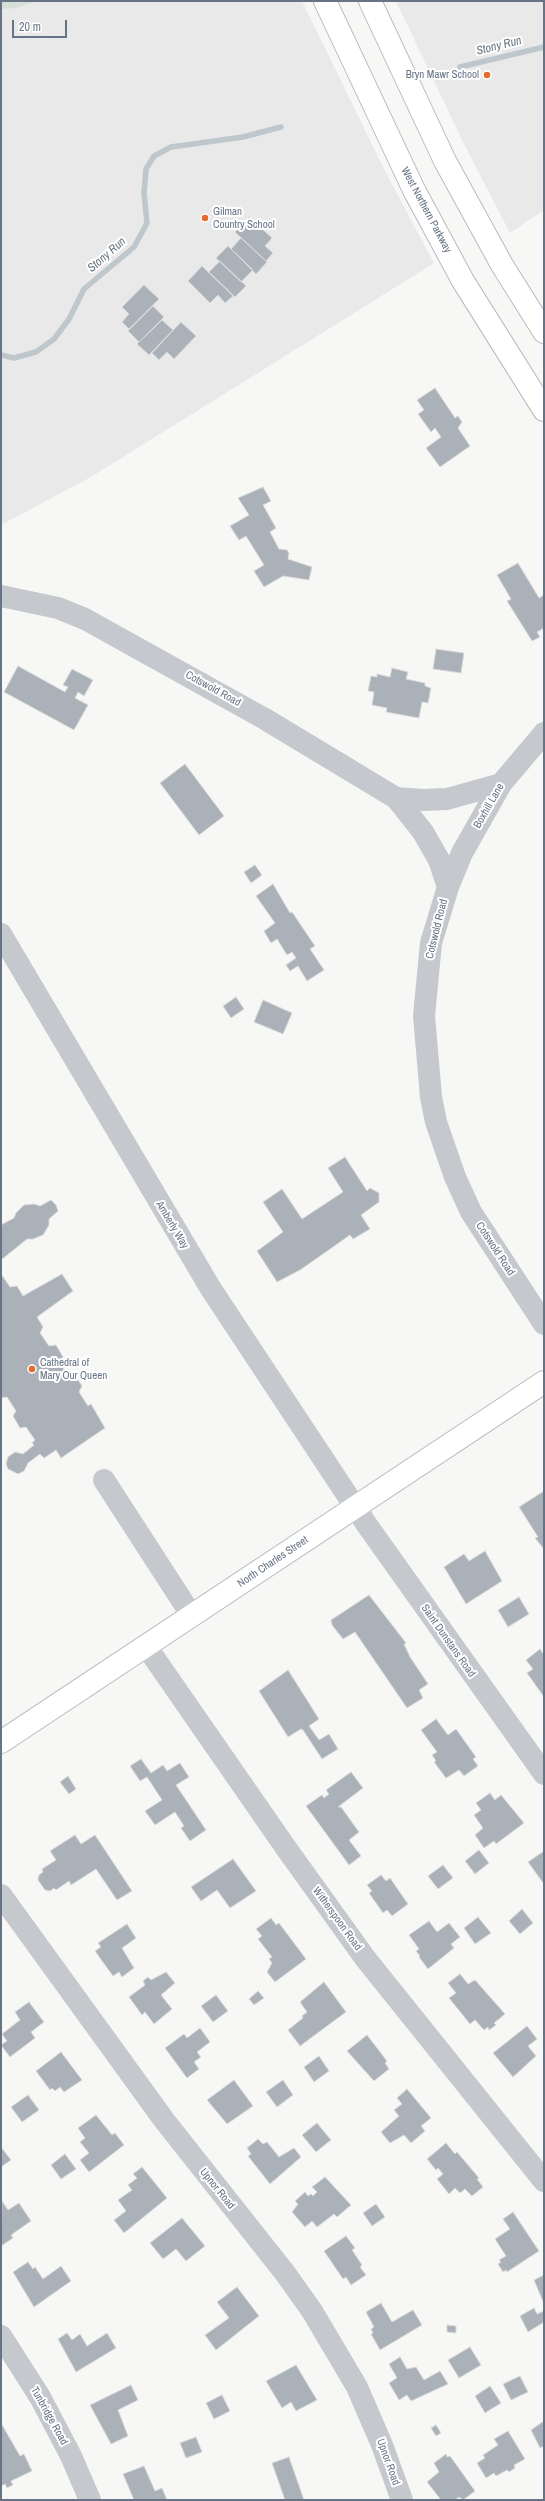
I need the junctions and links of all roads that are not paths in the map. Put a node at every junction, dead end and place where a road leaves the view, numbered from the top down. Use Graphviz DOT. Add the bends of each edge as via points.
graph roads {
  1 [pos="325,1"];
  2 [pos="370,1"];
  3 [pos="544,332"];
  4 [pos="544,410"];
  5 [pos="1,596"];
  6 [pos="544,733"];
  7 [pos="501,784"];
  8 [pos="396,798"];
  9 [pos="448,887"];
  10 [pos="1,934"];
  11 [pos="544,1324"];
  12 [pos="544,1382"];
  13 [pos="104,1480"];
  14 [pos="355,1507"];
  15 [pos="192,1616"];
  16 [pos="146,1646"];
  17 [pos="1,1742"];
  18 [pos="544,1774"];
  19 [pos="1,1896"];
  20 [pos="544,2180"];
  21 [pos="1,2336"];
  22 [pos="90,2500"];
  23 [pos="402,2500"];
  1 -- 4 [label="main road, West Northern Parkway" via="414,190 464,281"];
  2 -- 3 [label="main road" via="445,162 502,266"];
  5 -- 8 [label="street, Cotswold Road" via="58,608 85,619 266,719"];
  6 -- 7 [label="street, Boxhill Lane"];
  7 -- 8 [label="street" via="447,799"];
  7 -- 9 [label="street, Boxhill Lane" via="462,853"];
  8 -- 9 [label="street, Cotswold Road" via="423,832 438,860"];
  9 -- 11 [label="street, Cotswold Road" via="431,943 424,996 427,1070 436,1122 455,1177 471,1212"];
  10 -- 14 [label="street, Amberly Way" via="192,1260"];
  12 -- 14 [label="main road, North Charles Street"];
  13 -- 15 [label="street"];
  14 -- 15 [label="main road, North Charles Street"];
  14 -- 18 [label="street, Saint Dunstans Road"];
  15 -- 16 [label="main road, North Charles Street"];
  16 -- 17 [label="main road, North Charles Street"];
  16 -- 20 [label="street, Witherspoon Road" via="365,1958"];
  19 -- 23 [label="street, Upnor Road" via="137,2085 312,2311 357,2387"];
  21 -- 22 [label="street, Tunbridge Road" via="53,2420"];
}
